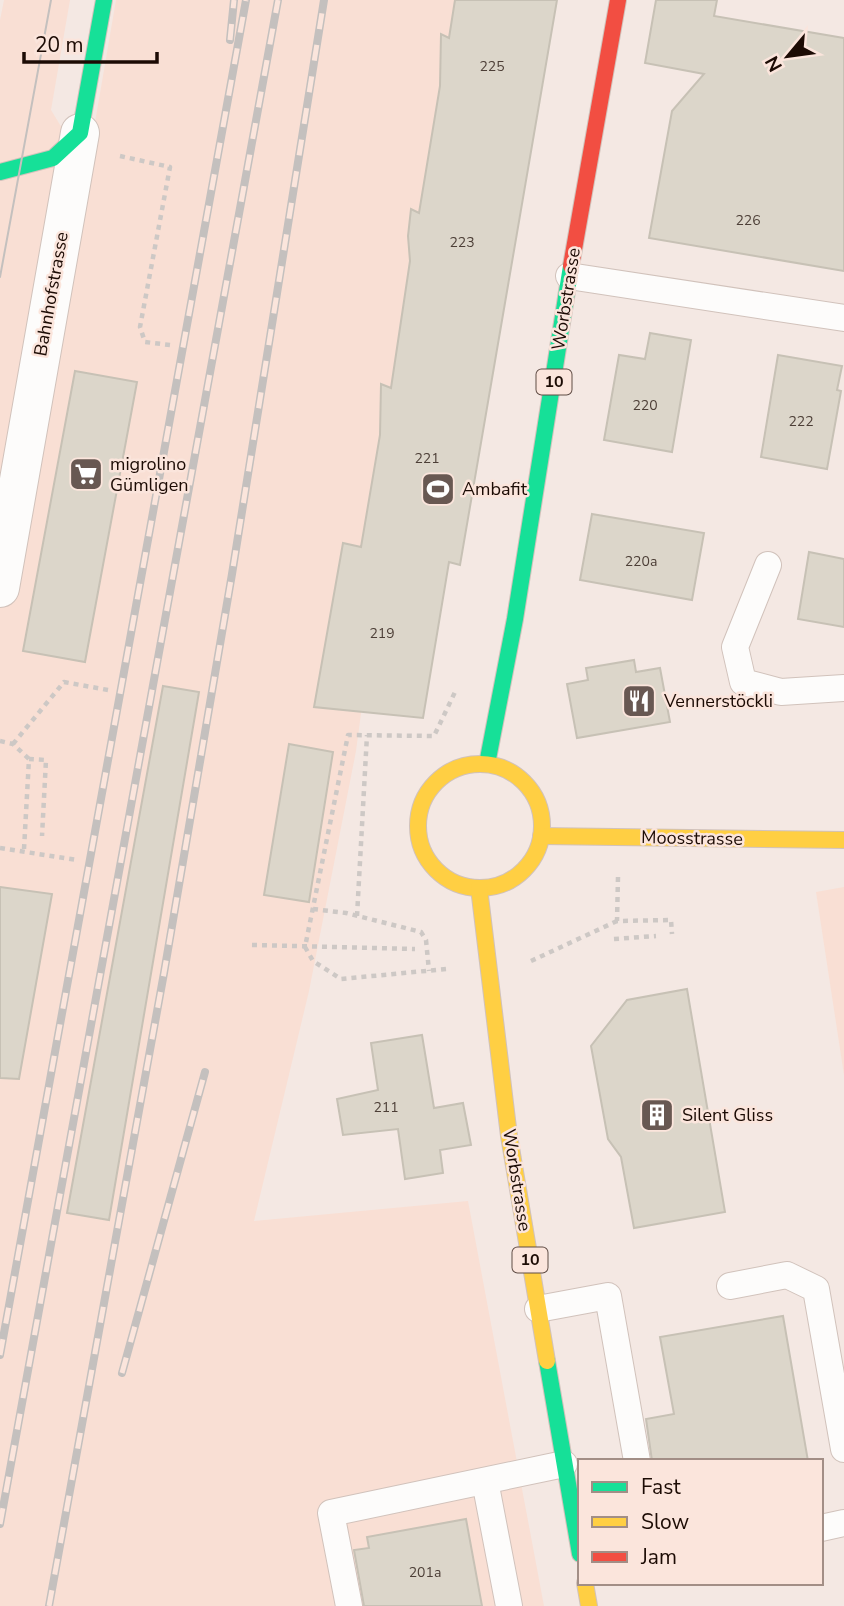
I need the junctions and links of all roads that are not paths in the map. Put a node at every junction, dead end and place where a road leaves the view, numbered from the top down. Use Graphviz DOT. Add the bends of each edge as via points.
graph roads {
  1 [pos="103,0"];
  2 [pos="618,0"];
  3 [pos="80,133"];
  4 [pos="0,172"];
  5 [pos="569,276"];
  6 [pos="844,318"];
  7 [pos="768,565"];
  8 [pos="0,588"];
  9 [pos="844,688"];
  10 [pos="487,764"];
  11 [pos="541,836"];
  12 [pos="844,840"];
  13 [pos="479,888"];
  14 [pos="730,1286"];
  15 [pos="538,1309"];
  16 [pos="844,1449"];
  17 [pos="637,1459"];
  18 [pos="564,1464"];
  19 [pos="485,1481"];
  20 [pos="844,1523"];
  21 [pos="823,1528"];
  22 [pos="578,1538"];
  23 [pos="585,1585"];
  24 [pos="349,1606"];
  25 [pos="509,1606"];
  26 [pos="589,1606"];
  1 -- 3 [label="main road, Bahnhofstrasse"];
  2 -- 5 [label="main road, Worbstrasse / 10"];
  3 -- 4 [label="main road" via="53,158"];
  3 -- 8 [label="street, Bahnhofstrasse"];
  5 -- 6 [label="lane"];
  5 -- 10 [label="main road, Worbstrasse / 10" via="515,619"];
  7 -- 9 [label="lane" via="735,647 743,682 780,692"];
  10 -- 11 [label="main road" via="509,771 526,785 537,804"];
  10 -- 13 [label="main road" via="448,772 422,802 418,821 428,860 441,875 459,885"];
  11 -- 12 [label="main road, Moosstrasse"];
  11 -- 13 [label="main road" via="535,854 516,877"];
  13 -- 15 [label="main road, Worbstrasse / 10" via="509,1136"];
  14 -- 16 [label="lane" via="787,1275 816,1289"];
  15 -- 17 [label="lane" via="608,1296"];
  15 -- 18 [label="main road, Worbstrasse / 10"];
  18 -- 19 [label="lane"];
  18 -- 22 [label="main road, Worbstrasse / 10"];
  19 -- 24 [label="lane" via="331,1513"];
  19 -- 25 [label="lane"];
  20 -- 21 [label="lane"];
  23 -- 26 [label="main road"];
}
